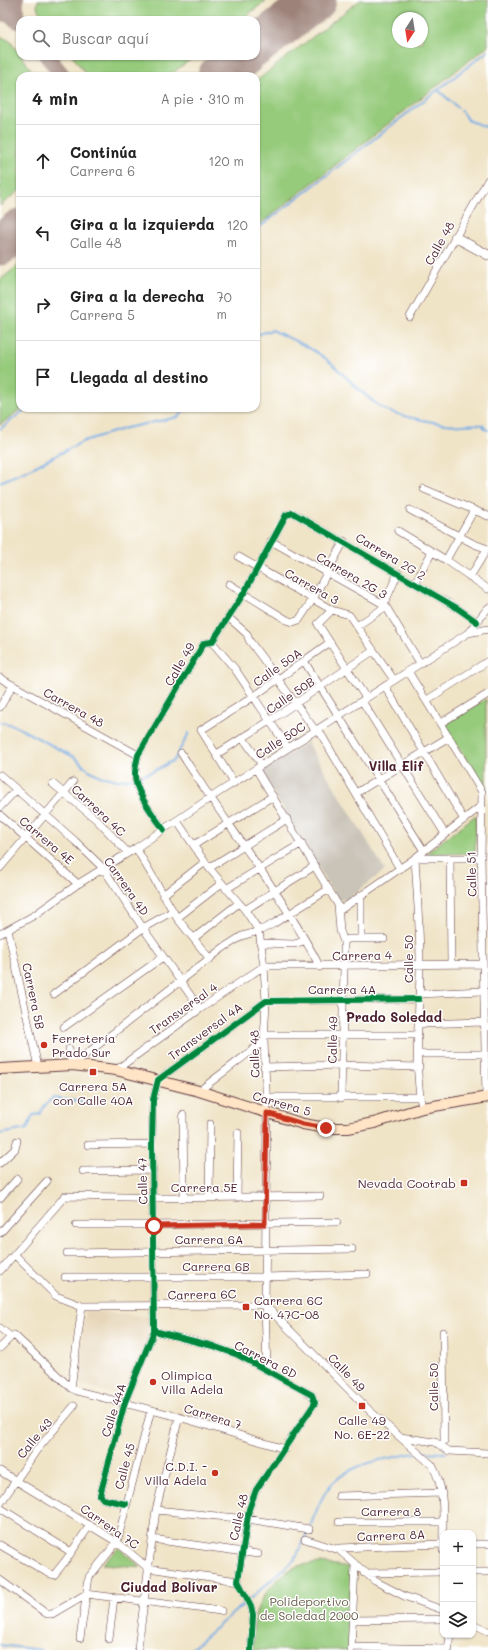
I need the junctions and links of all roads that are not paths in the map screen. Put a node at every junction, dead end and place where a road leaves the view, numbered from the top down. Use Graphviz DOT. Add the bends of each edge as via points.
graph roads {
  1 [pos="488,180"];
  2 [pos="455,237"];
  3 [pos="488,255"];
  4 [pos="410,317"];
  5 [pos="424,489"];
  6 [pos="410,510"];
  7 [pos="474,510"];
  8 [pos="293,512"];
  9 [pos="488,516"];
  10 [pos="398,531"];
  11 [pos="461,536"];
  12 [pos="271,541"];
  13 [pos="344,541"];
  14 [pos="488,549"];
  15 [pos="432,552"];
  16 [pos="239,557"];
  17 [pos="446,560"];
  18 [pos="258,568"];
  19 [pos="327,572"];
  20 [pos="398,573"];
  21 [pos="470,577"];
  22 [pos="415,583"];
  23 [pos="229,584"];
  24 [pos="488,589"];
  25 [pos="244,593"];
  26 [pos="313,599"];
  27 [pos="385,605"];
  28 [pos="488,608"];
  29 [pos="332,610"];
  30 [pos="229,618"];
  31 [pos="477,622"];
  32 [pos="357,626"];
  33 [pos="488,628"];
  34 [pos="468,633"];
  35 [pos="212,642"];
  36 [pos="329,643"];
  37 [pos="374,651"];
  38 [pos="488,661"];
  39 [pos="304,662"];
  40 [pos="420,663"];
  41 [pos="346,669"];
  42 [pos="408,671"];
  43 [pos="0,678"];
  44 [pos="278,679"];
  45 [pos="394,680"];
  46 [pos="13,685"];
  47 [pos="385,686"];
  48 [pos="322,687"];
  49 [pos="488,694"];
  50 [pos="253,697"];
  51 [pos="364,699"];
  52 [pos="427,700"];
  53 [pos="296,703"];
  54 [pos="0,707"];
  55 [pos="340,715"];
  56 [pos="271,720"];
  57 [pos="441,724"];
  58 [pos="317,730"];
  59 [pos="449,737"];
  60 [pos="243,738"];
  61 [pos="288,748"];
  62 [pos="424,752"];
  63 [pos="181,753"];
  64 [pos="216,754"];
  65 [pos="138,755"];
  66 [pos="402,765"];
  67 [pos="259,767"];
  68 [pos="0,775"];
  69 [pos="379,779"];
  70 [pos="73,782"];
  71 [pos="234,783"];
  72 [pos="54,784"];
  73 [pos="16,790"];
  74 [pos="64,792"];
  75 [pos="356,793"];
  76 [pos="273,796"];
  77 [pos="210,798"];
  78 [pos="484,802"];
  79 [pos="0,807"];
  80 [pos="0,815"];
  81 [pos="45,815"];
  82 [pos="287,819"];
  83 [pos="464,820"];
  84 [pos="177,821"];
  85 [pos="228,824"];
  86 [pos="164,830"];
  87 [pos="485,831"];
  88 [pos="445,834"];
  89 [pos="25,838"];
  90 [pos="302,843"];
  91 [pos="194,845"];
  92 [pos="244,846"];
  93 [pos="136,848"];
  94 [pos="424,851"];
  95 [pos="128,853"];
  96 [pos="415,858"];
  97 [pos="450,858"];
  98 [pos="481,858"];
  99 [pos="207,865"];
  100 [pos="316,867"];
  101 [pos="0,868"];
  102 [pos="103,868"];
  103 [pos="259,868"];
  104 [pos="400,869"];
  105 [pos="78,884"];
  106 [pos="224,886"];
  107 [pos="329,889"];
  108 [pos="274,892"];
  109 [pos="163,895"];
  110 [pos="361,895"];
  111 [pos="239,904"];
  112 [pos="245,910"];
  113 [pos="173,911"];
  114 [pos="339,911"];
  115 [pos="288,914"];
  116 [pos="177,918"];
  117 [pos="142,928"];
  118 [pos="8,930"];
  119 [pos="259,931"];
  120 [pos="0,934"];
  121 [pos="194,938"];
  122 [pos="384,938"];
  123 [pos="361,939"];
  124 [pos="304,941"];
  125 [pos="344,942"];
  126 [pos="260,943"];
  127 [pos="163,957"];
  128 [pos="210,958"];
  129 [pos="451,964"];
  130 [pos="484,964"];
  131 [pos="420,965"];
  132 [pos="264,966"];
  133 [pos="320,966"];
  134 [pos="344,967"];
  135 [pos="181,980"];
  136 [pos="483,991"];
  137 [pos="54,994"];
  138 [pos="419,997"];
  139 [pos="343,1000"];
  140 [pos="266,1001"];
  141 [pos="200,1009"];
  142 [pos="484,1022"];
  143 [pos="419,1024"];
  144 [pos="64,1027"];
  145 [pos="343,1035"];
  146 [pos="418,1035"];
  147 [pos="264,1038"];
  148 [pos="68,1049"];
  149 [pos="418,1054"];
  150 [pos="484,1054"];
  151 [pos="72,1065"];
  152 [pos="343,1066"];
  153 [pos="38,1067"];
  154 [pos="264,1067"];
  155 [pos="418,1067"];
  156 [pos="0,1069"];
  157 [pos="116,1070"];
  158 [pos="158,1080"];
  159 [pos="199,1091"];
  160 [pos="266,1097"];
  161 [pos="419,1097"];
  162 [pos="487,1097"];
  163 [pos="342,1098"];
  164 [pos="422,1108"];
  165 [pos="267,1113"];
  166 [pos="183,1115"];
  167 [pos="210,1124"];
  168 [pos="238,1133"];
  169 [pos="17,1141"];
  170 [pos="152,1144"];
  171 [pos="88,1146"];
  172 [pos="0,1163"];
  173 [pos="153,1170"];
  174 [pos="83,1171"];
  175 [pos="17,1179"];
  176 [pos="47,1181"];
  177 [pos="320,1196"];
  178 [pos="153,1197"];
  179 [pos="265,1197"];
  180 [pos="0,1198"];
  181 [pos="184,1198"];
  182 [pos="209,1198"];
  183 [pos="237,1198"];
  184 [pos="337,1222"];
  185 [pos="265,1224"];
  186 [pos="76,1225"];
  187 [pos="154,1226"];
  188 [pos="0,1233"];
  189 [pos="352,1249"];
  190 [pos="265,1250"];
  191 [pos="154,1251"];
  192 [pos="67,1253"];
  193 [pos="15,1255"];
  194 [pos="0,1271"];
  195 [pos="367,1274"];
  196 [pos="65,1277"];
  197 [pos="154,1277"];
  198 [pos="265,1277"];
  199 [pos="265,1304"];
  200 [pos="82,1306"];
  201 [pos="154,1306"];
  202 [pos="0,1328"];
  203 [pos="154,1331"];
  204 [pos="443,1332"];
  205 [pos="12,1336"];
  206 [pos="0,1348"];
  207 [pos="267,1370"];
  208 [pos="71,1388"];
  209 [pos="126,1402"];
  210 [pos="315,1403"];
  211 [pos="74,1406"];
  212 [pos="151,1410"];
  213 [pos="179,1417"];
  214 [pos="398,1437"];
  215 [pos="444,1442"];
  216 [pos="285,1449"];
  217 [pos="488,1453"];
  218 [pos="0,1471"];
  219 [pos="16,1480"];
  220 [pos="442,1493"];
  221 [pos="339,1496"];
  222 [pos="0,1504"];
  223 [pos="126,1504"];
  224 [pos="0,1508"];
  225 [pos="156,1510"];
  226 [pos="247,1519"];
  227 [pos="339,1522"];
  228 [pos="442,1522"];
  229 [pos="90,1525"];
  230 [pos="309,1529"];
  231 [pos="442,1530"];
  232 [pos="305,1539"];
  233 [pos="152,1540"];
  234 [pos="117,1542"];
  235 [pos="440,1544"];
  236 [pos="476,1544"];
  237 [pos="488,1544"];
  238 [pos="0,1545"];
  239 [pos="339,1548"];
  240 [pos="71,1552"];
  241 [pos="242,1552"];
  242 [pos="258,1554"];
  243 [pos="355,1565"];
  244 [pos="148,1568"];
  245 [pos="440,1572"];
  246 [pos="476,1572"];
  247 [pos="488,1572"];
  248 [pos="364,1573"];
  249 [pos="0,1580"];
  250 [pos="238,1581"];
  251 [pos="86,1594"];
  252 [pos="114,1598"];
  253 [pos="144,1600"];
  254 [pos="440,1609"];
  255 [pos="221,1612"];
  256 [pos="440,1619"];
  257 [pos="352,1620"];
  258 [pos="476,1625"];
  259 [pos="488,1631"];
  260 [pos="80,1638"];
  261 [pos="450,1638"];
  262 [pos="109,1639"];
  263 [pos="138,1648"];
  264 [pos="351,1649"];
  265 [pos="251,1650"];
  266 [pos="448,1650"];
  1 -- 2 [label="street, Calle 48"];
  2 -- 3 [label="street"];
  2 -- 4 [label="street, Calle 48"];
  5 -- 7 [label="street"];
  6 -- 11 [label="street"];
  7 -- 9 [label="street"];
  7 -- 11 [label="street"];
  8 -- 12 [label="street, Calle 49" via="286,515"];
  8 -- 13 [label="street, Carrera 2G 2"];
  10 -- 15 [label="street"];
  11 -- 14 [label="street"];
  11 -- 17 [label="street"];
  12 -- 18 [label="street, Calle 49"];
  12 -- 19 [label="street, Carrera 2G 3"];
  13 -- 19 [label="street"];
  13 -- 20 [label="street, Carrera 2G 2"];
  14 -- 21 [label="street"];
  15 -- 17 [label="street"];
  15 -- 22 [label="street"];
  16 -- 18 [label="street, Carrera 3"];
  17 -- 21 [label="street"];
  18 -- 25 [label="street, Calle 49"];
  18 -- 26 [label="street, Carrera 3"];
  19 -- 26 [label="street"];
  19 -- 27 [label="street, Carrera 2G 3"];
  20 -- 22 [label="street, Carrera 2G 2"];
  20 -- 27 [label="street"];
  21 -- 24 [label="street"];
  22 -- 31 [label="street, Carrera 2G 2"];
  23 -- 25 [label="street"];
  25 -- 26 [label="street" via="293,622 299,620"];
  25 -- 30 [label="street, Calle 49"];
  26 -- 29 [label="street, Carrera 3"];
  27 -- 32 [label="street"];
  27 -- 40 [label="street, Carrera 2G 3"];
  28 -- 31 [label="street, Calle 50C"];
  29 -- 32 [label="street, Carrera 3" via="350,615"];
  29 -- 36 [label="street" via="318,624"];
  30 -- 35 [label="street, Calle 49"];
  30 -- 44 [label="street" via="248,634 249,640"];
  31 -- 34 [label="street, Calle 50C"];
  32 -- 37 [label="street, Carrera 3"];
  33 -- 34 [label="street"];
  34 -- 40 [label="street, Calle 50C"];
  35 -- 50 [label="street"];
  35 -- 65 [label="street, Calle 49" via="204,643"];
  36 -- 39 [label="street, Calle 50A"];
  36 -- 41 [label="street"];
  37 -- 41 [label="street, Calle 50B"];
  37 -- 45 [label="street, Carrera 3"];
  38 -- 52 [label="street"];
  39 -- 44 [label="street, Calle 50A"];
  39 -- 48 [label="street"];
  40 -- 42 [label="street, Calle 50C"];
  41 -- 48 [label="street, Calle 50B"];
  41 -- 51 [label="street"];
  42 -- 45 [label="street, Calle 50C"];
  42 -- 52 [label="street, Calle 51"];
  43 -- 46 [label="street, Carrera 48"];
  44 -- 50 [label="street, Calle 50A"];
  44 -- 53 [label="street"];
  45 -- 47 [label="street, Calle 50C"];
  46 -- 54 [label="street"];
  46 -- 65 [label="street, Carrera 48"];
  47 -- 51 [label="street, Calle 50C"];
  47 -- 62 [label="street"];
  48 -- 53 [label="street, Calle 50B"];
  48 -- 55 [label="street"];
  49 -- 57 [label="street"];
  50 -- 56 [label="street"];
  50 -- 64 [label="street, Calle 50A" via="201,730"];
  51 -- 55 [label="street, Calle 50C"];
  51 -- 66 [label="street"];
  52 -- 57 [label="street, Calle 51"];
  53 -- 56 [label="street, Calle 50B"];
  53 -- 58 [label="street"];
  55 -- 58 [label="street, Calle 50C"];
  55 -- 69 [label="street"];
  56 -- 60 [label="street, Calle 50B"];
  56 -- 61 [label="street"];
  57 -- 59 [label="street, Calle 51"];
  58 -- 61 [label="street, Calle 50C"];
  58 -- 75 [label="street"];
  59 -- 62 [label="street"];
  59 -- 78 [label="street, Calle 51" via="482,792"];
  60 -- 64 [label="street, Calle 50B"];
  60 -- 67 [label="street"];
  61 -- 67 [label="street, Calle 50C"];
  62 -- 66 [label="street"];
  62 -- 83 [label="street"];
  63 -- 77 [label="street"];
  64 -- 71 [label="street"];
  65 -- 86 [label="street, Calle 49" via="135,778 143,799"];
  66 -- 69 [label="street"];
  66 -- 88 [label="street"];
  67 -- 71 [label="street, Calle 50C"];
  67 -- 76 [label="street"];
  68 -- 73 [label="street, Carrera 4D"];
  69 -- 75 [label="street"];
  69 -- 94 [label="street"];
  70 -- 74 [label="street"];
  71 -- 77 [label="street, Calle 50C"];
  72 -- 74 [label="street, Carrera 4C"];
  73 -- 79 [label="street"];
  73 -- 81 [label="street, Carrera 4D"];
  74 -- 81 [label="street"];
  74 -- 95 [label="street, Carrera 4C" via="97,820"];
  75 -- 104 [label="street"];
  76 -- 82 [label="street"];
  76 -- 85 [label="street"];
  77 -- 84 [label="street, Calle 50C"];
  77 -- 85 [label="street"];
  78 -- 83 [label="street"];
  78 -- 87 [label="street, Calle 51"];
  80 -- 89 [label="street, Carrera 4E"];
  81 -- 89 [label="street"];
  81 -- 102 [label="street, Carrera 4D"];
  82 -- 90 [label="street"];
  82 -- 92 [label="street"];
  83 -- 88 [label="street"];
  84 -- 86 [label="street, Calle 50C"];
  84 -- 91 [label="street"];
  85 -- 91 [label="street"];
  85 -- 92 [label="street"];
  86 -- 93 [label="street, Calle 50C"];
  87 -- 98 [label="street, Calle 51"];
  88 -- 94 [label="street"];
  89 -- 101 [label="street"];
  89 -- 105 [label="street, Carrera 4E"];
  90 -- 100 [label="street"];
  90 -- 103 [label="street"];
  91 -- 99 [label="street"];
  92 -- 99 [label="street"];
  92 -- 103 [label="street"];
  93 -- 95 [label="street, Calle 50C"];
  93 -- 109 [label="street"];
  94 -- 96 [label="street"];
  95 -- 102 [label="street, Calle 50C"];
  96 -- 97 [label="street"];
  96 -- 104 [label="street"];
  96 -- 131 [label="street, Calle 50"];
  97 -- 98 [label="street"];
  97 -- 129 [label="street"];
  98 -- 130 [label="street, Calle 51"];
  99 -- 106 [label="street"];
  99 -- 109 [label="street"];
  100 -- 107 [label="street"];
  100 -- 108 [label="street"];
  102 -- 105 [label="street, Calle 50C"];
  102 -- 117 [label="street, Carrera 4D"];
  103 -- 106 [label="street"];
  103 -- 108 [label="street"];
  104 -- 110 [label="street"];
  105 -- 118 [label="street, Calle 50C" via="33,916"];
  106 -- 111 [label="street"];
  106 -- 116 [label="street"];
  107 -- 114 [label="street"];
  107 -- 115 [label="street"];
  108 -- 112 [label="street"];
  108 -- 115 [label="street"];
  109 -- 113 [label="street"];
  110 -- 114 [label="street"];
  110 -- 123 [label="street"];
  111 -- 112 [label="street"];
  111 -- 121 [label="street"];
  112 -- 119 [label="street"];
  113 -- 116 [label="street"];
  113 -- 117 [label="street"];
  114 -- 125 [label="street, Calle 49" via="340,931"];
  115 -- 119 [label="street"];
  115 -- 124 [label="street"];
  116 -- 121 [label="street"];
  117 -- 127 [label="street, Carrera 4D"];
  117 -- 137 [label="street"];
  118 -- 120 [label="street, Calle 50C"];
  118 -- 153 [label="street, Carrera 5B"];
  119 -- 126 [label="street, Calle 48"];
  119 -- 128 [label="street" via="242,936"];
  121 -- 128 [label="street"];
  122 -- 123 [label="street"];
  123 -- 125 [label="street" via="348,939"];
  124 -- 126 [label="street" via="294,944"];
  124 -- 133 [label="street"];
  125 -- 134 [label="street, Calle 49"];
  126 -- 132 [label="street, Calle 48"];
  127 -- 135 [label="street, Carrera 4D"];
  127 -- 144 [label="street"];
  128 -- 135 [label="street"];
  129 -- 130 [label="street, Carrera 4"];
  129 -- 131 [label="street, Carrera 4"];
  130 -- 136 [label="street, Calle 51"];
  131 -- 134 [label="street, Carrera 4"];
  131 -- 138 [label="street, Calle 50"];
  132 -- 133 [label="street, Carrera 4"];
  132 -- 140 [label="street, Calle 48"];
  132 -- 141 [label="street, Transversal 4"];
  133 -- 134 [label="street, Carrera 4"];
  134 -- 139 [label="street, Calle 49"];
  135 -- 141 [label="street, Carrera 4D"];
  135 -- 151 [label="street"];
  136 -- 138 [label="street, Carrera 4A"];
  136 -- 142 [label="street, Calle 51"];
  138 -- 139 [label="street, Carrera 4A"];
  138 -- 143 [label="street, Calle 50"];
  139 -- 140 [label="street, Carrera 4A"];
  139 -- 145 [label="street, Calle 49"];
  140 -- 147 [label="street, Calle 48"];
  140 -- 158 [label="street, Transversal 4A"];
  141 -- 157 [label="street, Transversal 4"];
  142 -- 143 [label="street"];
  142 -- 150 [label="street, Calle 51"];
  143 -- 146 [label="street, Calle 50"];
  145 -- 146 [label="street"];
  145 -- 147 [label="street"];
  145 -- 152 [label="street, Calle 49"];
  146 -- 149 [label="street, Calle 50"];
  147 -- 154 [label="street, Calle 48"];
  147 -- 159 [label="street"];
  148 -- 151 [label="street"];
  149 -- 150 [label="street"];
  149 -- 155 [label="street, Calle 50"];
  150 -- 162 [label="street, Calle 51"];
  151 -- 153 [label="main road, Carrera 5"];
  151 -- 157 [label="main road, Carrera 5"];
  152 -- 154 [label="street"];
  152 -- 155 [label="street"];
  152 -- 163 [label="street, Calle 49"];
  153 -- 156 [label="main road, Carrera 5"];
  154 -- 160 [label="street, Calle 48"];
  155 -- 161 [label="street, Calle 50"];
  157 -- 158 [label="main road, Carrera 5"];
  158 -- 159 [label="main road, Carrera 5"];
  158 -- 170 [label="street, Calle 47" via="153,1100"];
  159 -- 165 [label="main road, Carrera 5"];
  160 -- 163 [label="street, Carrera 5"];
  160 -- 165 [label="street, Calle 48"];
  161 -- 163 [label="street, Carrera 5"];
  161 -- 164 [label="street, Calle 50"];
  162 -- 164 [label="main road, Carrera 5"];
  164 -- 165 [label="main road, Carrera 5" via="348,1128 303,1124"];
  165 -- 179 [label="street, Calle 48"];
  166 -- 181 [label="street"];
  167 -- 182 [label="street"];
  168 -- 183 [label="street"];
  169 -- 172 [label="street" via="15,1149"];
  170 -- 171 [label="street"];
  170 -- 173 [label="street, Calle 47"];
  173 -- 174 [label="street"];
  173 -- 178 [label="street, Calle 47"];
  175 -- 180 [label="street"];
  176 -- 188 [label="street"];
  177 -- 179 [label="street, Carrera 5E"];
  178 -- 181 [label="street, Carrera 5E"];
  178 -- 187 [label="street, Calle 47"];
  178 -- 193 [label="street, Carrera 5E" via="65,1196"];
  179 -- 183 [label="street, Carrera 5E"];
  179 -- 185 [label="street, Calle 48"];
  181 -- 182 [label="street, Carrera 5E"];
  182 -- 183 [label="street, Carrera 5E"];
  184 -- 185 [label="street"];
  185 -- 187 [label="street"];
  185 -- 190 [label="street, Calle 48"];
  186 -- 187 [label="street"];
  187 -- 191 [label="street, Calle 47"];
  189 -- 190 [label="street, Carrera 6A"];
  190 -- 191 [label="street, Carrera 6A"];
  190 -- 198 [label="street, Calle 48"];
  191 -- 192 [label="street, Carrera 6A"];
  191 -- 197 [label="street, Calle 47"];
  193 -- 194 [label="street"];
  193 -- 200 [label="street, Carrera 6C" via="56,1296"];
  195 -- 198 [label="street, Carrera 6B"];
  196 -- 197 [label="street, Carrera 6B"];
  197 -- 198 [label="street, Carrera 6B"];
  197 -- 201 [label="street, Calle 47"];
  198 -- 199 [label="street, Calle 48"];
  199 -- 201 [label="street, Carrera 6C"];
  199 -- 207 [label="street, Calle 48"];
  199 -- 214 [label="street, Calle 49"];
  200 -- 201 [label="street, Carrera 6C"];
  200 -- 208 [label="street"];
  201 -- 203 [label="street, Calle 47"];
  202 -- 205 [label="street, Carrera 7"];
  203 -- 207 [label="street, Carrera 6D" via="213,1346"];
  203 -- 209 [label="street, Calle 44A"];
  204 -- 215 [label="street, Calle 50"];
  205 -- 206 [label="street"];
  205 -- 208 [label="street, Carrera 7"];
  207 -- 210 [label="street, Carrera 6D" via="312,1395"];
  208 -- 209 [label="street, Carrera 7"];
  209 -- 212 [label="street, Carrera 7"];
  209 -- 223 [label="street, Calle 44A" via="100,1497"];
  210 -- 216 [label="street, Calle 48"];
  211 -- 219 [label="street, Calle 43" via="36,1451"];
  212 -- 213 [label="street, Carrera 7"];
  212 -- 223 [label="street, Calle 45"];
  213 -- 216 [label="street, Carrera 7"];
  213 -- 225 [label="street"];
  214 -- 217 [label="street" via="435,1442 449,1451"];
  214 -- 220 [label="street, Calle 49" via="432,1465 438,1475"];
  216 -- 226 [label="street, Calle 48" via="256,1490"];
  218 -- 219 [label="street, Carrera 7C"];
  219 -- 222 [label="street, Calle 43"];
  219 -- 229 [label="street, Carrera 7C"];
  220 -- 221 [label="street"];
  220 -- 228 [label="street"];
  223 -- 234 [label="street, Calle 45"];
  224 -- 240 [label="street"];
  225 -- 226 [label="street"];
  225 -- 233 [label="street"];
  226 -- 230 [label="street"];
  226 -- 241 [label="street, Calle 48"];
  227 -- 228 [label="street, Carrera 8"];
  228 -- 231 [label="street"];
  229 -- 234 [label="street, Carrera 7C"];
  229 -- 240 [label="street"];
  232 -- 243 [label="street" via="339,1550 350,1557"];
  233 -- 241 [label="street"];
  233 -- 244 [label="street"];
  234 -- 244 [label="street, Carrera 7C"];
  234 -- 251 [label="street, Calle 45" via="89,1577"];
  235 -- 239 [label="street, Carrera 8A"];
  236 -- 237 [label="street"];
  238 -- 240 [label="street" via="52,1575 60,1569"];
  241 -- 242 [label="street"];
  241 -- 250 [label="street, Calle 48"];
  243 -- 248 [label="street"];
  243 -- 257 [label="street"];
  244 -- 250 [label="street"];
  244 -- 253 [label="street"];
  245 -- 248 [label="street"];
  246 -- 247 [label="street"];
  248 -- 254 [label="street" via="404,1596"];
  249 -- 251 [label="street" via="47,1614 52,1614"];
  250 -- 265 [label="street" via="247,1596 253,1615"];
  251 -- 252 [label="street"];
  251 -- 260 [label="street, Calle 45"];
  252 -- 253 [label="street"];
  252 -- 262 [label="street"];
  253 -- 255 [label="street"];
  253 -- 263 [label="street"];
  256 -- 257 [label="street"];
  257 -- 264 [label="street"];
  258 -- 259 [label="street"];
  261 -- 266 [label="street"];
  264 -- 266 [label="street"];
}
